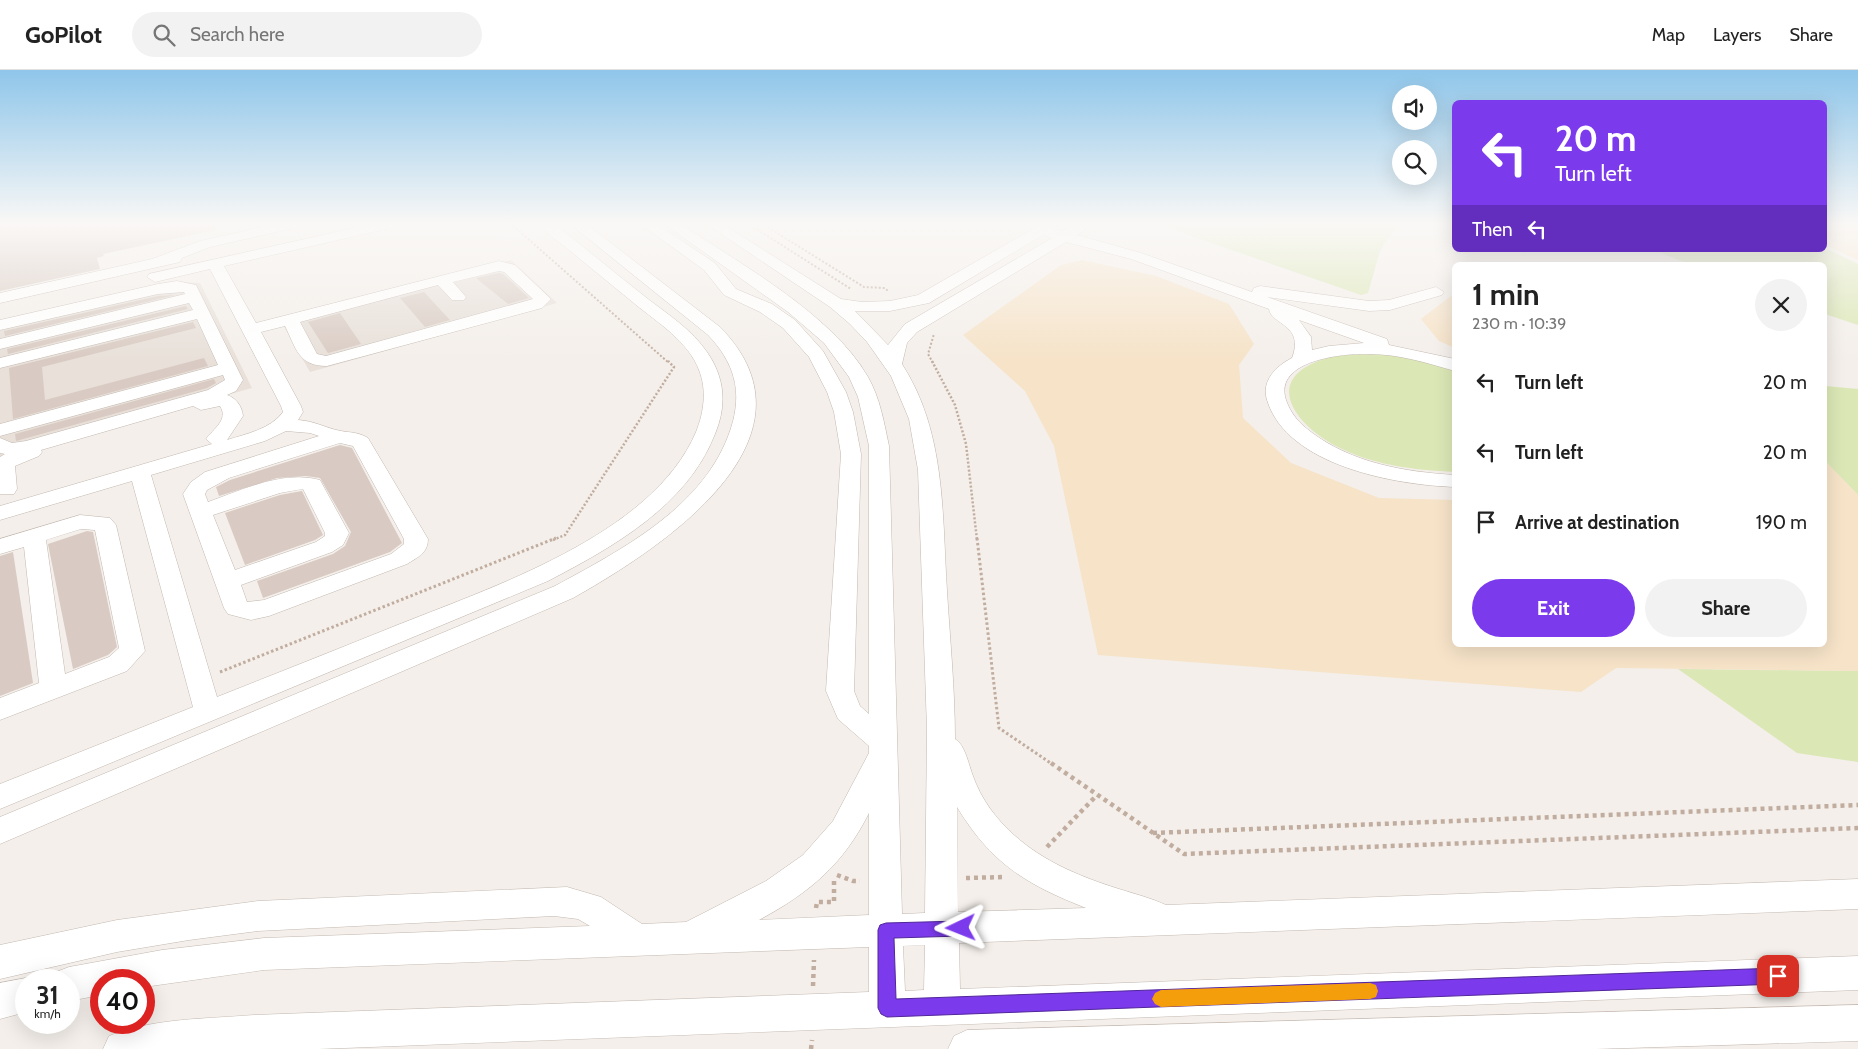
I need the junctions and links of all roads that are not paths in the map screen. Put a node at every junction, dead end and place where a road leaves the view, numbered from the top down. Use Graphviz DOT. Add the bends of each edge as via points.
graph roads {
  1 [pos="133,269"];
  2 [pos="190,269"];
  3 [pos="218,269"];
  4 [pos="491,269"];
  5 [pos="510,269"];
  6 [pos="600,269"];
  7 [pos="635,269"];
  8 [pos="723,269"];
  9 [pos="783,269"];
  10 [pos="975,269"];
  11 [pos="1010,269"];
  12 [pos="1172,269"];
  13 [pos="442,280"];
  14 [pos="1436,292"];
  15 [pos="1244,294"];
  16 [pos="458,297"];
  17 [pos="0,298"];
  18 [pos="836,303"];
  19 [pos="199,305"];
  20 [pos="0,312"];
  21 [pos="290,319"];
  22 [pos="0,325"];
  23 [pos="803,326"];
  24 [pos="250,330"];
  25 [pos="0,344"];
  26 [pos="1404,352"];
  27 [pos="1300,360"];
  28 [pos="893,362"];
  29 [pos="0,363"];
  30 [pos="1452,364"];
  31 [pos="229,368"];
  32 [pos="282,425"];
  33 [pos="0,430"];
  34 [pos="339,437"];
  35 [pos="216,439"];
  36 [pos="242,442"];
  37 [pos="0,444"];
  38 [pos="140,473"];
  39 [pos="1452,481"];
  40 [pos="6,489"];
  41 [pos="62,496"];
  42 [pos="201,512"];
  43 [pos="0,513"];
  44 [pos="34,536"];
  45 [pos="0,547"];
  46 [pos="226,582"];
  47 [pos="53,689"];
  48 [pos="0,709"];
  49 [pos="208,712"];
  50 [pos="942,729"];
  51 [pos="884,747"];
  52 [pos="0,797"];
  53 [pos="0,831"];
  54 [pos="1858,894"];
  55 [pos="1173,920"];
  56 [pos="942,929"];
  57 [pos="886,930"];
  58 [pos="690,938"];
  59 [pos="636,940"];
  60 [pos="0,962"];
  61 [pos="1858,973"];
  62 [pos="80,982"];
  63 [pos="15,997"];
  64 [pos="0,1001"];
  65 [pos="942,1006"];
  66 [pos="887,1008"];
  67 [pos="1858,1023"];
  68 [pos="122,1049"];
  69 [pos="979,1049"];
  1 -- 17 [label="street"];
  2 -- 20 [label="street"];
  3 -- 24 [label="street"];
  4 -- 13 [label="street"];
  5 -- 21 [label="street" via="544,299 536,304 327,361 310,357"];
  6 -- 49 [label="street" via="684,338 705,363 713,394 712,412 708,430 685,469 645,510 618,531 551,570"];
  7 -- 53 [label="street" via="714,330 743,372 747,405 744,424 720,471 690,506 636,550 556,596"];
  8 -- 23 [label="street"];
  9 -- 18 [label="street"];
  10 -- 18 [label="street" via="913,302 876,307"];
  11 -- 28 [label="street" via="901,337 895,347"];
  12 -- 15 [label="street"];
  13 -- 16 [label="street"];
  13 -- 21 [label="street"];
  14 -- 15 [label="street" via="1390,305 1369,306 1290,293"];
  15 -- 26 [label="street"];
  15 -- 27 [label="street" via="1278,311 1297,326 1305,343"];
  18 -- 28 [label="street" via="867,330"];
  19 -- 22 [label="street" via="190,288 168,287"];
  19 -- 25 [label="street"];
  19 -- 29 [label="street"];
  19 -- 31 [label="street"];
  21 -- 24 [label="street"];
  23 -- 51 [label="street" via="834,384 849,429 851,454 840,691 848,712"];
  23 -- 51 [label="street" via="845,357 858,376 875,421 879,446"];
  24 -- 32 [label="street" via="291,406 292,412"];
  26 -- 27 [label="street" via="1350,349"];
  26 -- 30 [label="street"];
  27 -- 39 [label="street" via="1277,380 1274,394 1278,408 1307,439 1359,465 1400,475"];
  28 -- 50 [label="street" via="918,412 925,440"];
  31 -- 33 [label="street"];
  31 -- 37 [label="street" via="233,384 215,394 29,447 11,449"];
  32 -- 34 [label="street" via="313,427"];
  32 -- 36 [label="street" via="272,432"];
  34 -- 42 [label="street" via="205,480 194,494"];
  34 -- 46 [label="street" via="353,437 361,442 416,539 416,547 399,559 260,610 237,608"];
  35 -- 36 [label="street"];
  35 -- 40 [label="street" via="234,417 229,403 222,400 13,458 3,467"];
  35 -- 41 [label="street" via="187,442 95,470 80,478"];
  36 -- 38 [label="street"];
  38 -- 41 [label="street"];
  38 -- 49 [label="street"];
  41 -- 43 [label="street"];
  42 -- 46 [label="street"];
  42 -- 46 [label="street" via="288,483 306,481 312,484 337,533 335,540 324,547"];
  44 -- 45 [label="street"];
  44 -- 47 [label="street"];
  44 -- 47 [label="street" via="80,522 96,521 105,526 132,645 132,651 118,664"];
  47 -- 48 [label="street"];
  49 -- 52 [label="street"];
  50 -- 55 [label="street" via="966,796 980,819 1005,847 1029,866 1066,887"];
  50 -- 56 [label="street"];
  51 -- 57 [label="street"];
  51 -- 58 [label="street" via="844,830 829,851 786,888"];
  54 -- 55 [label="street"];
  55 -- 56 [label="street"];
  56 -- 57 [label="street"];
  56 -- 65 [label="street"];
  57 -- 58 [label="street"];
  57 -- 66 [label="street"];
  58 -- 59 [label="street"];
  59 -- 60 [label="street" via="589,906 560,901 258,916 116,936"];
  59 -- 62 [label="street" via="264,954"];
  61 -- 65 [label="street"];
  63 -- 64 [label="street"];
  65 -- 66 [label="street"];
  66 -- 68 [label="street" via="254,1032"];
  67 -- 69 [label="street"];
}
